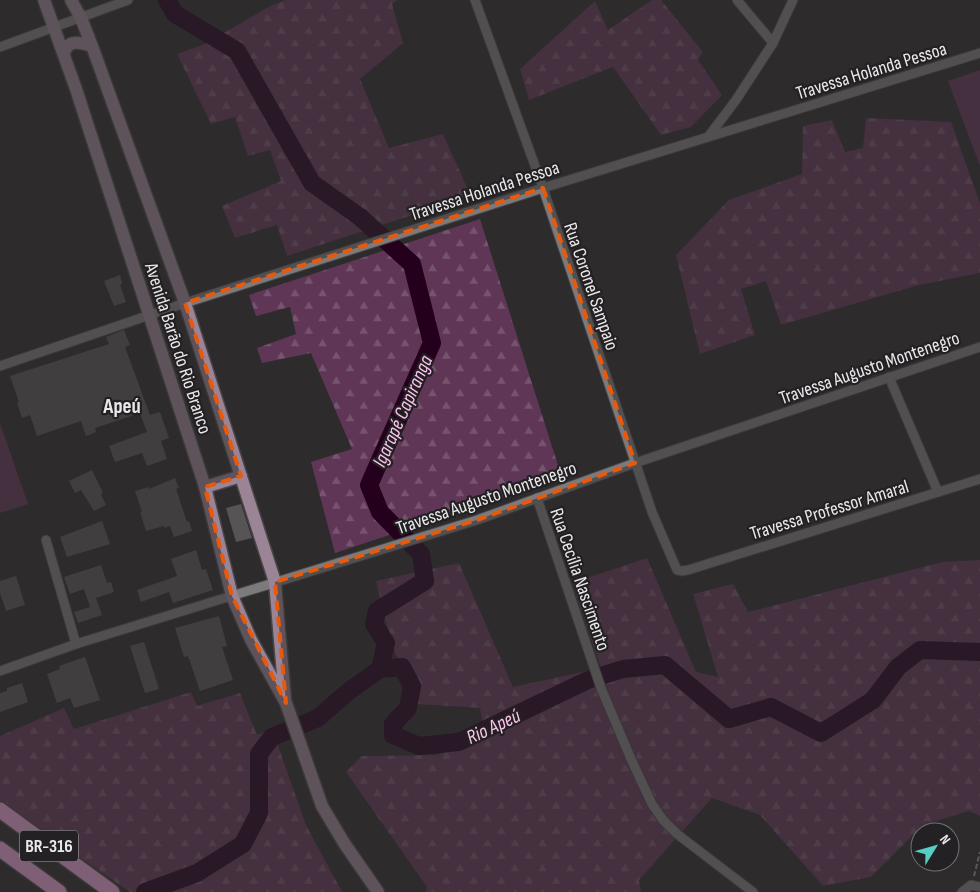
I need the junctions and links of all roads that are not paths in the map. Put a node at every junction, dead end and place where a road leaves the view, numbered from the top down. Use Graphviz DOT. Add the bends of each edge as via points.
graph roads {
  1 [pos="44,0"];
  2 [pos="71,0"];
  3 [pos="128,0"];
  4 [pos="475,0"];
  5 [pos="737,0"];
  6 [pos="792,0"];
  7 [pos="81,18"];
  8 [pos="55,27"];
  9 [pos="773,43"];
  10 [pos="0,46"];
  11 [pos="92,46"];
  12 [pos="980,53"];
  13 [pos="64,54"];
  14 [pos="708,137"];
  15 [pos="542,188"];
  16 [pos="185,302"];
  17 [pos="149,315"];
  18 [pos="980,347"];
  19 [pos="0,366"];
  20 [pos="889,377"];
  21 [pos="635,463"];
  22 [pos="241,476"];
  23 [pos="980,478"];
  24 [pos="205,487"];
  25 [pos="938,492"];
  26 [pos="537,498"];
  27 [pos="46,540"];
  28 [pos="688,570"];
  29 [pos="275,582"];
  30 [pos="232,596"];
  31 [pos="76,644"];
  32 [pos="0,671"];
  33 [pos="287,709"];
  34 [pos="0,810"];
  35 [pos="0,849"];
  36 [pos="976,886"];
  37 [pos="59,892"];
  38 [pos="112,892"];
  39 [pos="378,892"];
  40 [pos="753,892"];
  41 [pos="962,892"];
  1 -- 8 [label="main road, Avenida Barão do Rio Branco"];
  2 -- 7 [label="main road, Avenida Barão do Rio Branco"];
  3 -- 7 [label="street"];
  4 -- 15 [label="street, Rua Coronel Sampaio"];
  5 -- 9 [label="street"];
  6 -- 9 [label="street"];
  7 -- 8 [label="street"];
  7 -- 11 [label="main road, Avenida Barão do Rio Branco"];
  8 -- 10 [label="street"];
  8 -- 13 [label="main road, Avenida Barão do Rio Branco"];
  9 -- 14 [label="street"];
  11 -- 13 [label="main road" via="82,42 71,43"];
  11 -- 16 [label="main road, Avenida Barão do Rio Branco"];
  12 -- 14 [label="street, Travessa Holanda Pessoa"];
  13 -- 17 [label="main road, Avenida Barão do Rio Branco"];
  14 -- 15 [label="street, Travessa Holanda Pessoa"];
  15 -- 16 [label="street, Travessa Holanda Pessoa"];
  15 -- 21 [label="street, Rua Coronel Sampaio"];
  16 -- 17 [label="street, Travessa Holanda Pessoa"];
  16 -- 22 [label="main road, Avenida Barão do Rio Branco"];
  17 -- 19 [label="street, Travessa Holanda Pessoa"];
  17 -- 24 [label="main road, Avenida Barão do Rio Branco"];
  18 -- 20 [label="street, Travessa Augusto Montenegro"];
  20 -- 21 [label="street, Travessa Augusto Montenegro"];
  20 -- 25 [label="street"];
  21 -- 26 [label="street, Travessa Augusto Montenegro"];
  21 -- 28 [label="street, Rua Coronel Sampaio" via="674,565 678,570"];
  22 -- 24 [label="main road"];
  22 -- 29 [label="main road, Avenida Barão do Rio Branco"];
  23 -- 25 [label="street, Travessa Professor Amaral"];
  24 -- 30 [label="main road, Avenida Barão do Rio Branco"];
  25 -- 28 [label="street, Travessa Professor Amaral"];
  26 -- 29 [label="street, Travessa Augusto Montenegro"];
  26 -- 40 [label="street, Rua Cecília Nascimento" via="601,688 658,813 677,834"];
  27 -- 31 [label="street"];
  29 -- 30 [label="street, Travessa Augusto Montenegro"];
  29 -- 33 [label="main road, Avenida Barão do Rio Branco"];
  30 -- 31 [label="street, Travessa Augusto Montenegro"];
  30 -- 33 [label="main road, Avenida Barão do Rio Branco"];
  31 -- 32 [label="street, Travessa Augusto Montenegro"];
  33 -- 39 [label="main road, Avenida Barão do Rio Branco" via="322,806"];
  34 -- 38 [label="highway, BR-316"];
  35 -- 37 [label="highway, BR-316"];
  36 -- 41 [label="street"];
}
